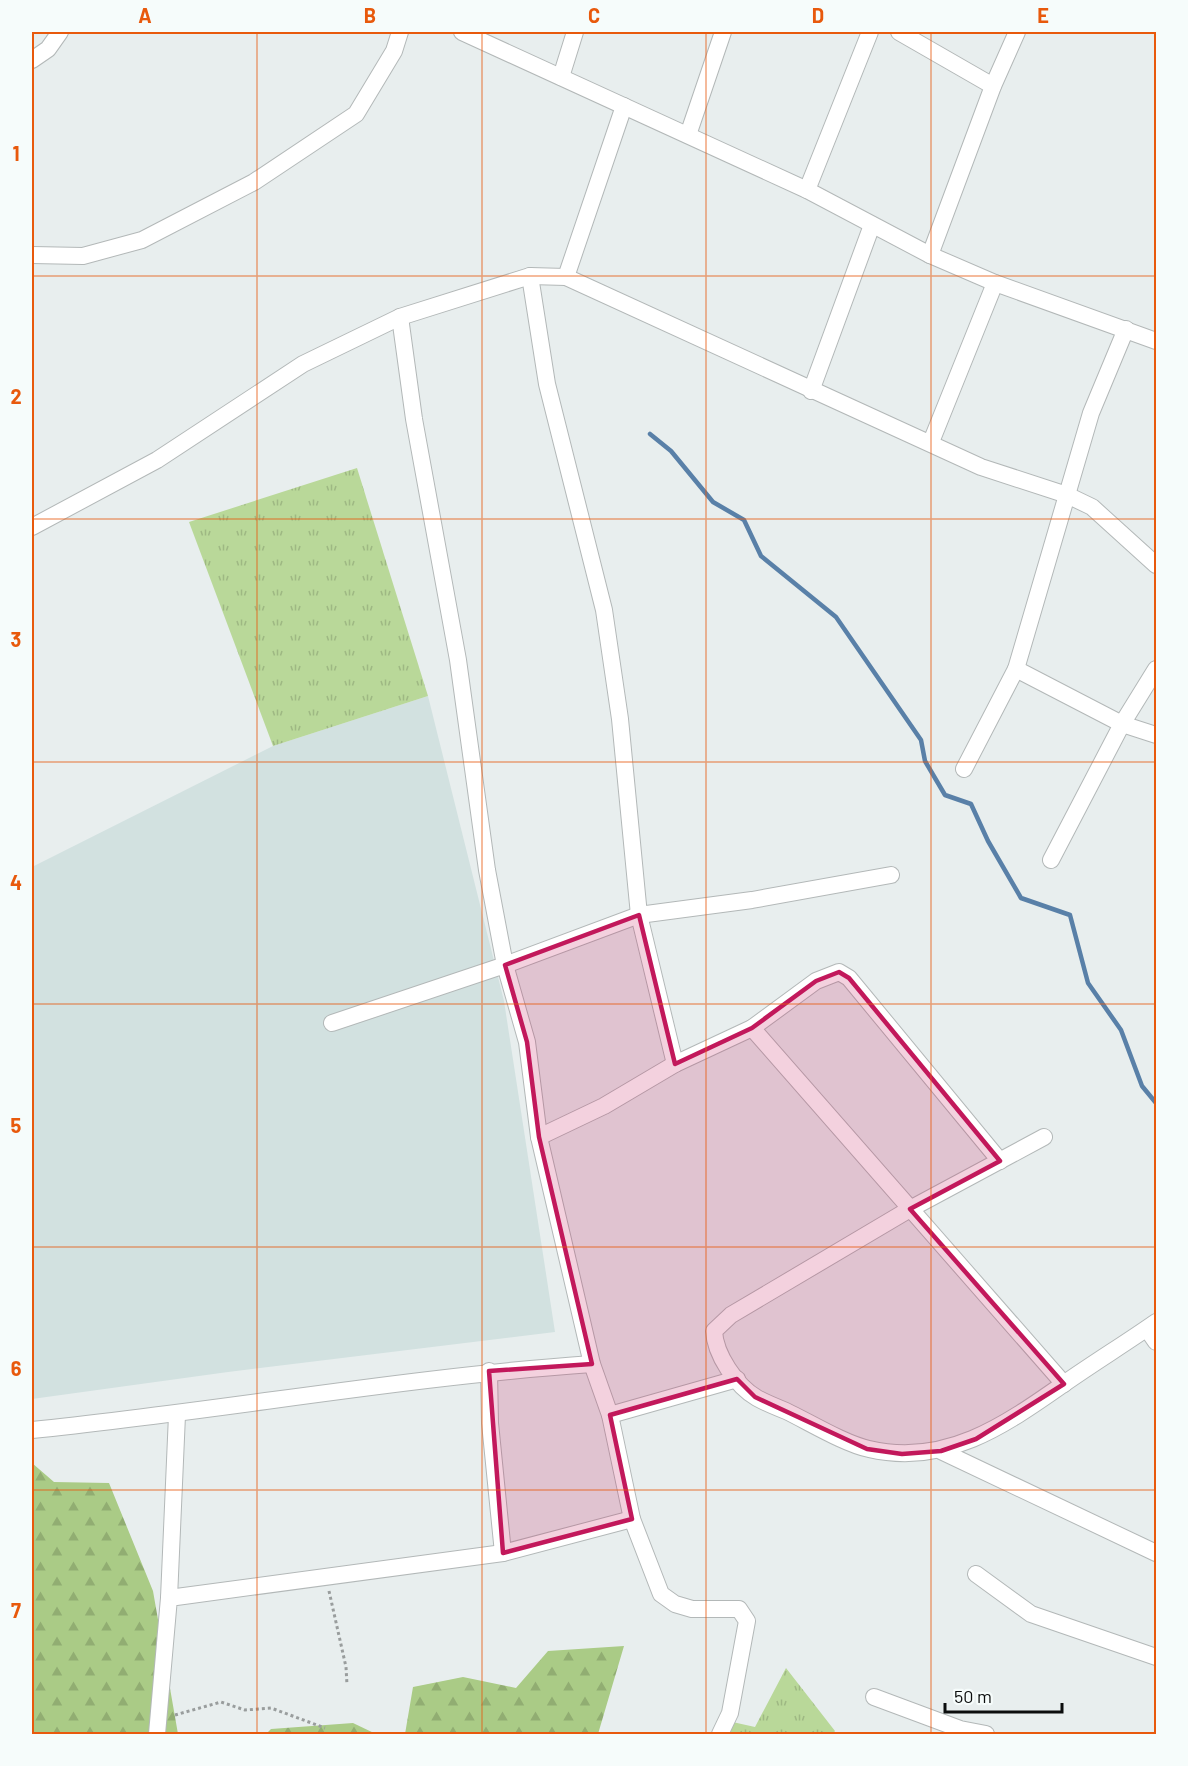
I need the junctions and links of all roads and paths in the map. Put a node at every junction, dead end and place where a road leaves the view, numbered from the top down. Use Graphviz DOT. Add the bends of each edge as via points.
graph roads {
  1 [pos="60,32"];
  2 [pos="400,32"];
  3 [pos="462,32"];
  4 [pos="575,32"];
  5 [pos="723,32"];
  6 [pos="870,32"];
  7 [pos="899,32"];
  8 [pos="1017,32"];
  9 [pos="32,60"];
  10 [pos="561,77"];
  11 [pos="993,86"];
  12 [pos="624,106"];
  13 [pos="688,135"];
  14 [pos="807,190"];
  15 [pos="872,225"];
  16 [pos="32,255"];
  17 [pos="930,255"];
  18 [pos="530,276"];
  19 [pos="566,277"];
  20 [pos="995,283"];
  21 [pos="400,318"];
  22 [pos="1126,328"];
  23 [pos="1156,341"];
  24 [pos="811,391"];
  25 [pos="931,442"];
  26 [pos="1067,495"];
  27 [pos="32,527"];
  28 [pos="1156,565"];
  29 [pos="1016,669"];
  30 [pos="1156,669"];
  31 [pos="1122,724"];
  32 [pos="1156,735"];
  33 [pos="964,769"];
  34 [pos="1051,860"];
  35 [pos="891,875"];
  36 [pos="639,915"];
  37 [pos="505,965"];
  38 [pos="332,1023"];
  39 [pos="752,1028"];
  40 [pos="675,1064"];
  41 [pos="539,1137"];
  42 [pos="1044,1137"];
  43 [pos="1000,1161"];
  44 [pos="910,1209"];
  45 [pos="1153,1331"];
  46 [pos="592,1364"];
  47 [pos="489,1371"];
  48 [pos="736,1379"];
  49 [pos="1064,1384"];
  50 [pos="177,1414"];
  51 [pos="610,1414"];
  52 [pos="32,1431"];
  53 [pos="941,1451"];
  54 [pos="632,1519"];
  55 [pos="503,1553"];
  56 [pos="1156,1553"];
  57 [pos="976,1574"];
  58 [pos="326,1578"];
  59 [pos="169,1598"];
  60 [pos="1156,1657"];
  61 [pos="347,1685"];
  62 [pos="874,1697"];
  63 [pos="158,1727"];
  64 [pos="325,1728"];
  65 [pos="720,1734"];
  66 [pos="986,1734"];
  1 -- 9 [label="street" via="48,49"];
  2 -- 16 [label="street" via="394,51 356,114 254,182 142,240 83,256"];
  3 -- 10 [label="street"];
  4 -- 10 [label="street"];
  5 -- 13 [label="street"];
  6 -- 14 [label="street"];
  7 -- 11 [label="street"];
  8 -- 11 [label="street"];
  10 -- 12 [label="street"];
  11 -- 17 [label="street"];
  12 -- 13 [label="street"];
  12 -- 19 [label="street"];
  13 -- 14 [label="street"];
  14 -- 15 [label="street"];
  15 -- 17 [label="street"];
  15 -- 24 [label="street"];
  17 -- 20 [label="street"];
  18 -- 19 [label="street"];
  18 -- 21 [label="street"];
  18 -- 36 [label="street" via="547,384 604,610 620,719"];
  19 -- 24 [label="street"];
  20 -- 22 [label="street"];
  20 -- 25 [label="street"];
  21 -- 27 [label="street" via="303,364 157,460"];
  21 -- 37 [label="street"];
  22 -- 23 [label="street"];
  22 -- 26 [label="street" via="1091,414"];
  24 -- 25 [label="street"];
  25 -- 26 [label="street" via="981,468"];
  26 -- 28 [label="street" via="1092,507"];
  26 -- 29 [label="street"];
  29 -- 31 [label="street"];
  29 -- 33 [label="street"];
  30 -- 31 [label="street"];
  31 -- 32 [label="street"];
  31 -- 34 [label="street"];
  35 -- 36 [label="street"];
  36 -- 37 [label="street"];
  36 -- 40 [label="street"];
  37 -- 38 [label="street"];
  37 -- 41 [label="street" via="527,1042"];
  39 -- 40 [label="street"];
  39 -- 43 [label="street" via="816,981 839,972 849,978"];
  39 -- 44 [label="street"];
  40 -- 41 [label="street"];
  41 -- 46 [label="street"];
  42 -- 43 [label="street"];
  43 -- 44 [label="street"];
  44 -- 48 [label="street" via="731,1315 714,1331 714,1342"];
  44 -- 49 [label="street"];
  45 -- 49 [label="street"];
  46 -- 47 [label="street"];
  46 -- 51 [label="street"];
  47 -- 50 [label="street"];
  47 -- 55 [label="street"];
  48 -- 51 [label="street"];
  48 -- 53 [label="street" via="755,1397 867,1449 902,1454"];
  49 -- 53 [label="street" via="1007,1424"];
  50 -- 52 [label="street"];
  50 -- 59 [label="street"];
  51 -- 54 [label="street"];
  53 -- 56 [label="street"];
  54 -- 55 [label="street"];
  54 -- 65 [label="street" via="661,1594 692,1609 739,1609 744,1613 746,1628 730,1713"];
  55 -- 58 [label="street"];
  57 -- 60 [label="street" via="1031,1614"];
  58 -- 59 [label="street"];
  58 -- 61 [label="path"];
  59 -- 63 [label="street"];
  62 -- 66 [label="street" via="960,1729"];
  63 -- 64 [label="path" via="221,1702 245,1710 271,1708"];
}
